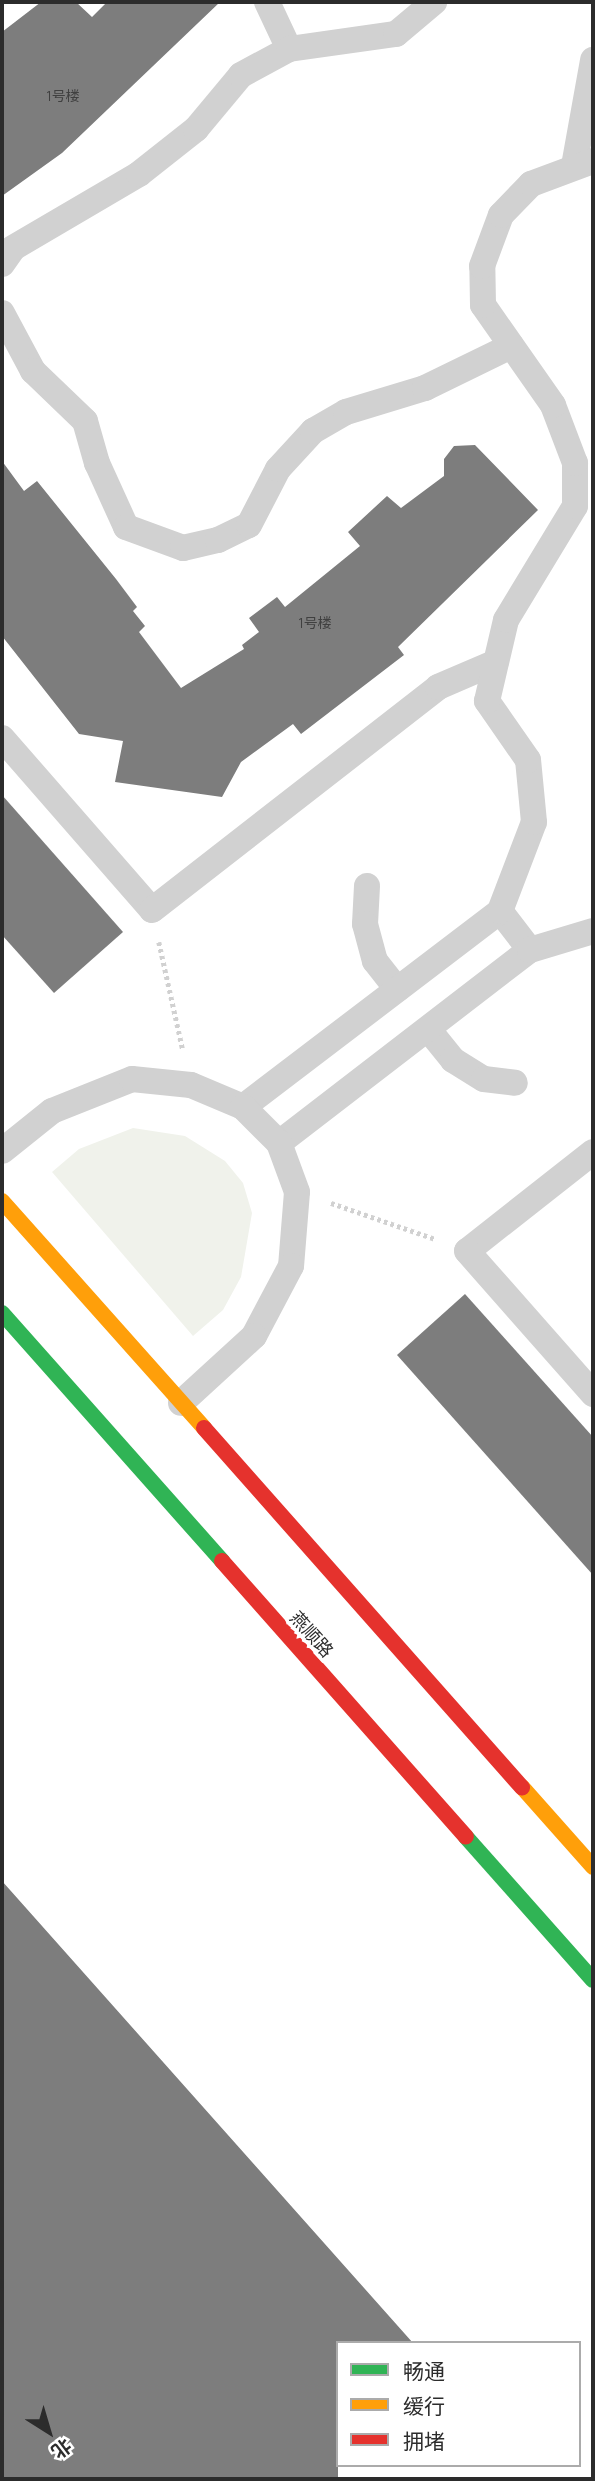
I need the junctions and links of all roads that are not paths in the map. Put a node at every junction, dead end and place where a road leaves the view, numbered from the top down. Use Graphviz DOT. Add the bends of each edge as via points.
graph roads {
  1 [pos="267,2"];
  2 [pos="434,2"];
  3 [pos="289,49"];
  4 [pos="593,60"];
  5 [pos="583,164"];
  6 [pos="2,264"];
  7 [pos="2,313"];
  8 [pos="511,346"];
  9 [pos="584,505"];
  10 [pos="496,662"];
  11 [pos="2,738"];
  12 [pos="367,886"];
  13 [pos="500,911"];
  14 [pos="593,931"];
  15 [pos="530,950"];
  16 [pos="397,989"];
  17 [pos="429,1029"];
  18 [pos="515,1083"];
  19 [pos="243,1107"];
  20 [pos="279,1143"];
  21 [pos="2,1151"];
  22 [pos="593,1152"];
  23 [pos="2,1201"];
  24 [pos="2,1313"];
  25 [pos="593,1394"];
  26 [pos="181,1403"];
  27 [pos="593,1867"];
  28 [pos="593,1980"];
  1 -- 3 [label="lane"];
  2 -- 3 [label="lane" via="396,34"];
  3 -- 6 [label="lane" via="241,75 196,129 139,174 56,219 13,248"];
  4 -- 5 [label="lane"];
  5 -- 8 [label="lane" via="531,184 501,215 482,265 483,305"];
  7 -- 8 [label="lane" via="33,371 72,403 85,421 96,463 126,527 183,548 218,540 249,525 278,470 313,432 345,412 425,388"];
  8 -- 9 [label="lane" via="554,405"];
  9 -- 10 [label="lane" via="506,620"];
  10 -- 11 [label="lane" via="438,687 152,910"];
  10 -- 13 [label="lane" via="487,701 528,760 534,822"];
  12 -- 16 [label="lane" via="365,924 375,961"];
  13 -- 15 [label="lane"];
  13 -- 16 [label="lane"];
  14 -- 15 [label="lane"];
  15 -- 17 [label="lane"];
  16 -- 19 [label="lane"];
  17 -- 18 [label="lane" via="463,1066 484,1079"];
  17 -- 20 [label="lane"];
  19 -- 20 [label="lane"];
  19 -- 21 [label="lane" via="191,1084 132,1079 52,1111"];
  20 -- 26 [label="lane" via="297,1192 292,1266 254,1336"];
  22 -- 25 [label="lane" via="467,1251"];
  23 -- 26 [label="main road"];
  24 -- 28 [label="main road, 燕顺路"];
  26 -- 27 [label="main road"];
}
